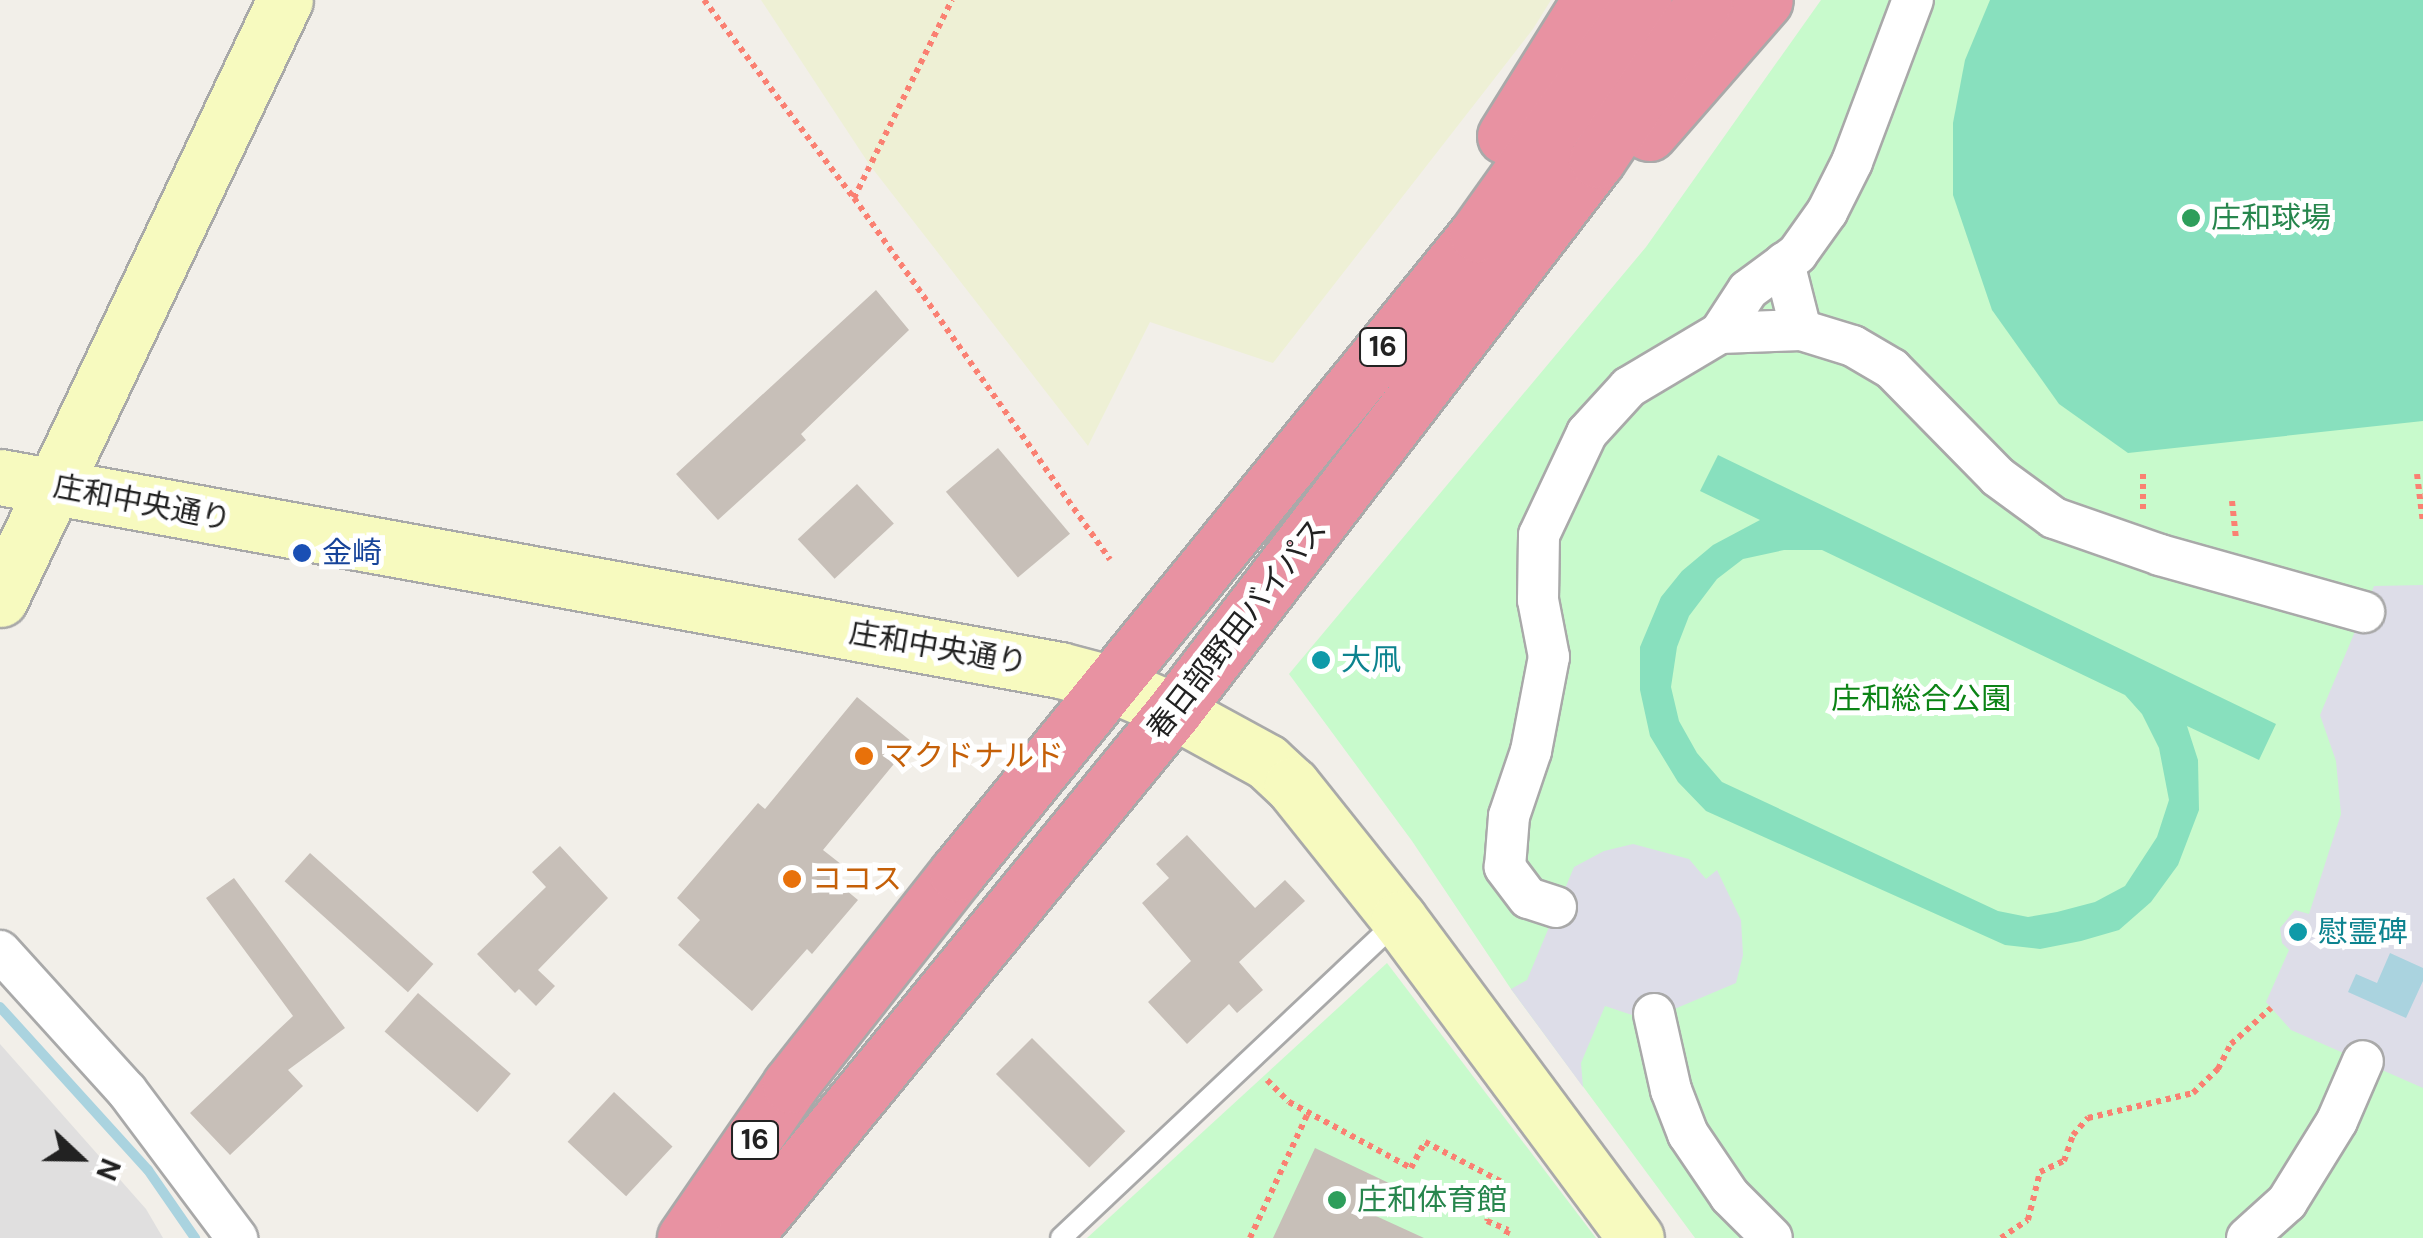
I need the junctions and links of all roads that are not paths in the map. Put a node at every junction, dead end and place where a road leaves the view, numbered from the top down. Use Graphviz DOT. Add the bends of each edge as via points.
graph roads {
  1 [pos="285,0"];
  2 [pos="1590,0"];
  3 [pos="1644,0"];
  4 [pos="1705,0"];
  5 [pos="1766,0"];
  6 [pos="1913,0"];
  7 [pos="1597,160"];
  8 [pos="1784,263"];
  9 [pos="1801,330"];
  10 [pos="1720,333"];
  11 [pos="0,477"];
  12 [pos="54,487"];
  13 [pos="1266,489"];
  14 [pos="0,599"];
  15 [pos="2364,612"];
  16 [pos="1109,683"];
  17 [pos="1174,710"];
  18 [pos="1556,907"];
  19 [pos="1399,919"];
  20 [pos="0,951"];
  21 [pos="1654,1014"];
  22 [pos="2363,1061"];
  23 [pos="237,1238"];
  24 [pos="685,1238"];
  25 [pos="743,1238"];
  26 [pos="1061,1238"];
  27 [pos="1636,1238"];
  28 [pos="1772,1238"];
  29 [pos="2248,1238"];
  1 -- 12 [label="street"];
  2 -- 13 [label="highway, 16" via="1500,143 1298,422"];
  3 -- 13 [label="highway, 16" via="1477,234"];
  4 -- 7 [label="highway, 春日部野田バイパス / 16"];
  5 -- 7 [label="highway, 16" via="1653,131"];
  6 -- 8 [label="street" via="1852,162 1827,212"];
  7 -- 17 [label="highway, 春日部野田バイパス / 16"];
  8 -- 9 [label="street"];
  8 -- 10 [label="street" via="1748,290"];
  9 -- 10 [label="street"];
  9 -- 15 [label="street" via="1853,346 1892,369 1998,477 2054,518"];
  10 -- 18 [label="street" via="1628,387 1587,433 1539,536 1538,600 1549,657 1509,816 1505,867 1528,898"];
  11 -- 12 [label="street, 庄和中央通り"];
  12 -- 14 [label="street"];
  12 -- 16 [label="street, 庄和中央通り"];
  13 -- 16 [label="highway, 16"];
  16 -- 17 [label="street, 庄和中央通り"];
  16 -- 24 [label="highway, 16" via="790,1086"];
  17 -- 19 [label="street, 庄和中央通り" via="1267,762 1292,785"];
  17 -- 25 [label="highway, 春日部野田バイパス / 16"];
  19 -- 26 [label="lane"];
  19 -- 27 [label="street, 庄和中央通り"];
  20 -- 23 [label="street" via="127,1091"];
  21 -- 28 [label="street" via="1688,1134 1730,1196"];
  22 -- 29 [label="street" via="2338,1121 2287,1202"];
}
